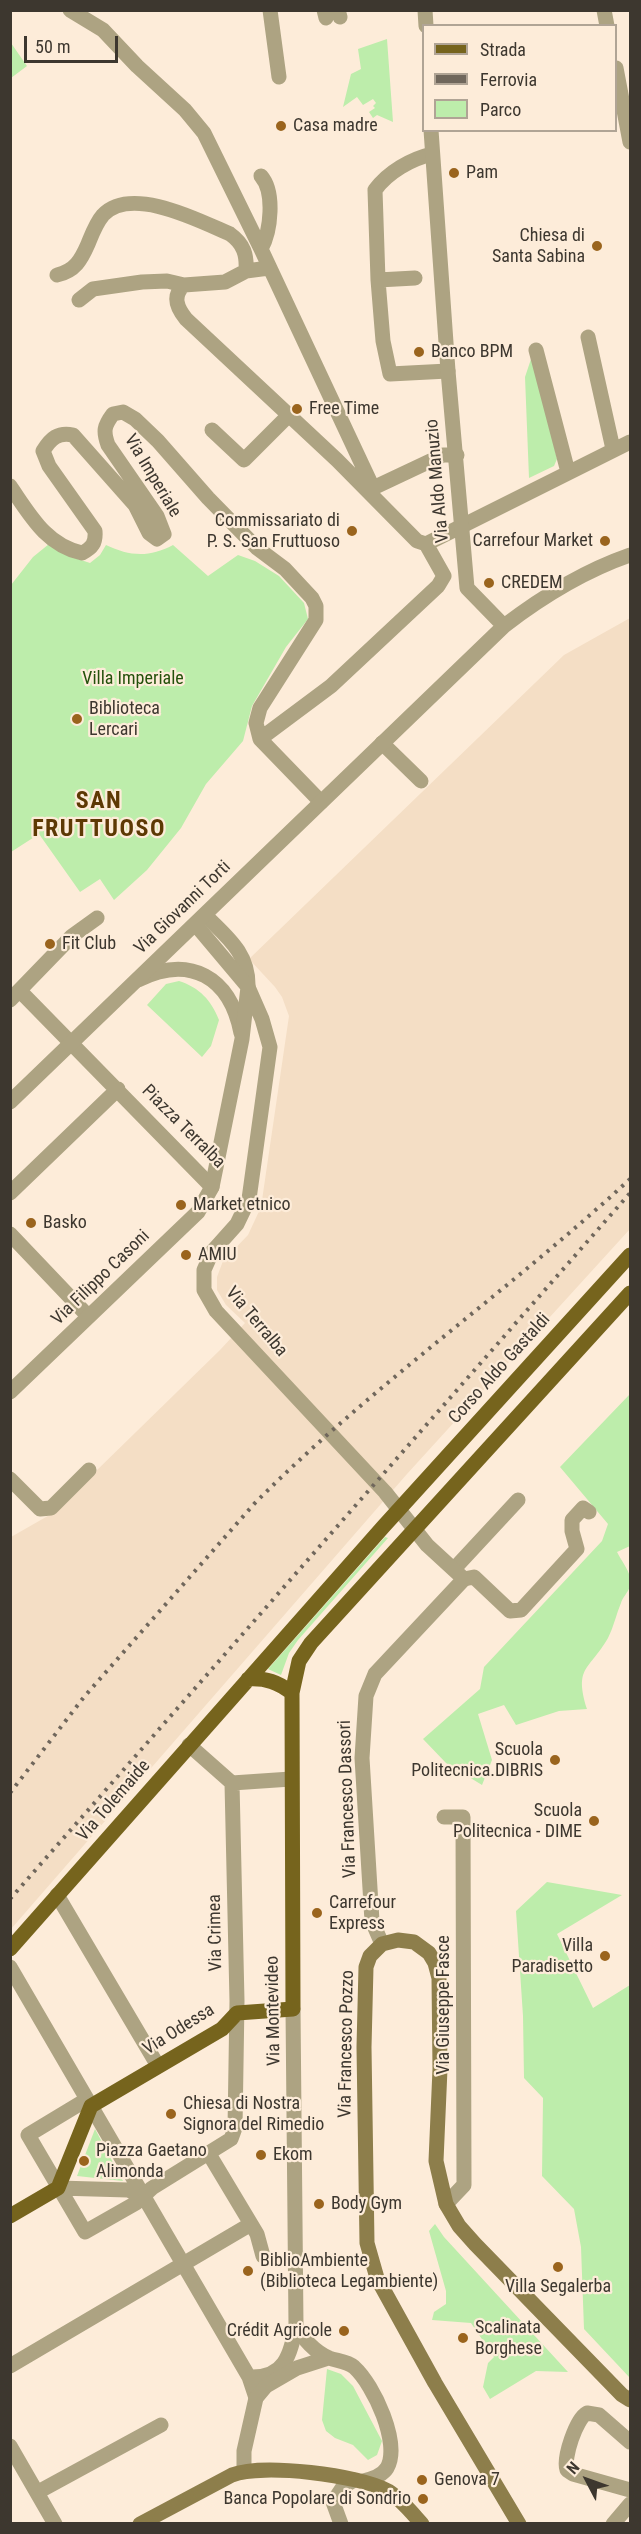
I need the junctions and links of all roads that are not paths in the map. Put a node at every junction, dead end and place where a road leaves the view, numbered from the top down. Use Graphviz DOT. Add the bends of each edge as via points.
graph roads {
  1 [pos="70,10"];
  2 [pos="270,10"];
  3 [pos="279,77"];
  4 [pos="617,78"];
  5 [pos="431,132"];
  6 [pos="630,142"];
  7 [pos="432,154"];
  8 [pos="261,176"];
  9 [pos="261,249"];
  10 [pos="268,268"];
  11 [pos="246,271"];
  12 [pos="57,275"];
  13 [pos="415,278"];
  14 [pos="378,280"];
  15 [pos="184,285"];
  16 [pos="79,300"];
  17 [pos="588,337"];
  18 [pos="536,350"];
  19 [pos="448,370"];
  20 [pos="288,416"];
  21 [pos="212,430"];
  22 [pos="630,442"];
  23 [pos="614,449"];
  24 [pos="457,455"];
  25 [pos="568,472"];
  26 [pos="10,486"];
  27 [pos="372,491"];
  28 [pos="461,526"];
  29 [pos="426,544"];
  30 [pos="630,555"];
  31 [pos="504,626"];
  32 [pos="260,739"];
  33 [pos="382,743"];
  34 [pos="421,781"];
  35 [pos="321,802"];
  36 [pos="97,918"];
  37 [pos="200,919"];
  38 [pos="136,981"];
  39 [pos="248,987"];
  40 [pos="15,996"];
  41 [pos="242,1039"];
  42 [pos="72,1042"];
  43 [pos="118,1089"];
  44 [pos="10,1102"];
  45 [pos="212,1187"];
  46 [pos="10,1193"];
  47 [pos="10,1234"];
  48 [pos="630,1255"];
  49 [pos="630,1293"];
  50 [pos="88,1317"];
  51 [pos="10,1392"];
  52 [pos="89,1470"];
  53 [pos="10,1479"];
  54 [pos="518,1500"];
  55 [pos="399,1509"];
  56 [pos="589,1512"];
  57 [pos="415,1531"];
  58 [pos="459,1574"];
  59 [pos="248,1680"];
  60 [pos="292,1693"];
  61 [pos="189,1745"];
  62 [pos="291,1779"];
  63 [pos="232,1783"];
  64 [pos="444,1817"];
  65 [pos="57,1895"];
  66 [pos="382,1944"];
  67 [pos="10,1949"];
  68 [pos="10,1967"];
  69 [pos="293,2009"];
  70 [pos="237,2013"];
  71 [pos="158,2066"];
  72 [pos="92,2106"];
  73 [pos="209,2154"];
  74 [pos="58,2188"];
  75 [pos="148,2192"];
  76 [pos="446,2204"];
  77 [pos="10,2216"];
  78 [pos="251,2224"];
  79 [pos="263,2256"];
  80 [pos="182,2264"];
  81 [pos="296,2326"];
  82 [pos="328,2358"];
  83 [pos="10,2366"];
  84 [pos="249,2377"];
  85 [pos="256,2398"];
  86 [pos="630,2400"];
  87 [pos="161,2425"];
  88 [pos="630,2442"];
  89 [pos="10,2446"];
  90 [pos="386,2469"];
  91 [pos="244,2470"];
  92 [pos="358,2481"];
  93 [pos="630,2490"];
  94 [pos="38,2492"];
  95 [pos="389,2492"];
  96 [pos="630,2504"];
  97 [pos="514,2520"];
  98 [pos="55,2523"];
  99 [pos="140,2523"];
  100 [pos="340,2523"];
  101 [pos="422,2523"];
  102 [pos="613,2523"];
  1 -- 9 [label="street" via="103,30 204,133"];
  2 -- 3 [label="street"];
  4 -- 6 [label="street"];
  5 -- 7 [label="street, Via Aldo Manuzio"];
  7 -- 14 [label="street" via="415,158 382,180 375,190"];
  7 -- 19 [label="street, Via Aldo Manuzio"];
  8 -- 9 [label="street" via="271,219"];
  9 -- 10 [label="street"];
  10 -- 11 [label="street"];
  10 -- 27 [label="street"];
  11 -- 12 [label="street" via="245,253 230,234 171,210 129,203 103,215 75,268"];
  11 -- 15 [label="street" via="225,282"];
  13 -- 14 [label="street"];
  14 -- 19 [label="street" via="390,374"];
  15 -- 16 [label="street" via="167,281 93,289"];
  15 -- 20 [label="street" via="176,301 182,314"];
  17 -- 23 [label="street"];
  18 -- 25 [label="street"];
  19 -- 24 [label="street, Via Aldo Manuzio"];
  20 -- 21 [label="street" via="244,460"];
  20 -- 27 [label="street"];
  22 -- 23 [label="street"];
  23 -- 25 [label="street"];
  24 -- 27 [label="street" via="443,455"];
  24 -- 28 [label="street, Via Aldo Manuzio"];
  25 -- 28 [label="street"];
  26 -- 32 [label="street, Via Imperiale" via="47,537 72,551 82,553 91,548 95,531 49,466 43,451 57,435 73,435 135,505 149,533 157,538 164,534 163,526 108,445 105,424 113,414 123,412 158,441 257,548 285,569 312,598 316,620 260,708 256,723"];
  27 -- 29 [label="street" via="417,541"];
  28 -- 29 [label="street"];
  28 -- 31 [label="street, Via Aldo Manuzio" via="467,588"];
  29 -- 32 [label="street" via="444,576 438,586 331,686"];
  30 -- 31 [label="street, Via Giovanni Torti" via="569,582"];
  31 -- 33 [label="street, Via Giovanni Torti"];
  32 -- 35 [label="street"];
  33 -- 34 [label="street"];
  33 -- 35 [label="street, Via Giovanni Torti"];
  35 -- 37 [label="street, Via Giovanni Torti"];
  36 -- 40 [label="street" via="72,936"];
  37 -- 38 [label="street, Via Giovanni Torti"];
  37 -- 39 [label="street"];
  38 -- 41 [label="street, Piazza Terralba" via="151,974 184,969 212,978 237,1013"];
  38 -- 42 [label="street, Via Giovanni Torti"];
  39 -- 41 [label="street, Piazza Terralba"];
  39 -- 55 [label="street, Via Terralba" via="270,1047 249,1199 237,1224 212,1252 204,1270 204,1290 216,1311"];
  40 -- 42 [label="street, Piazza Terralba"];
  41 -- 45 [label="street, Piazza Terralba"];
  42 -- 43 [label="street, Piazza Terralba"];
  42 -- 44 [label="street, Via Giovanni Torti"];
  43 -- 45 [label="street, Piazza Terralba"];
  43 -- 46 [label="street"];
  45 -- 50 [label="street, Via Filippo Casoni" via="198,1212"];
  47 -- 50 [label="street"];
  48 -- 55 [label="main road, Corso Aldo Gastaldi"];
  49 -- 57 [label="main road"];
  50 -- 51 [label="street, Via Filippo Casoni"];
  52 -- 53 [label="street" via="51,1508 40,1509"];
  54 -- 58 [label="street, Via Francesco Dassori"];
  55 -- 57 [label="street"];
  55 -- 59 [label="main road, Corso Aldo Gastaldi"];
  56 -- 58 [label="street" via="583,1508 572,1520 577,1549 521,1610 510,1611 474,1577"];
  57 -- 58 [label="street"];
  57 -- 60 [label="main road" via="311,1643 299,1660"];
  58 -- 66 [label="street, Via Francesco Dassori" via="375,1674 366,1696 362,1758 371,1910"];
  59 -- 60 [label="main road" via="281,1684"];
  59 -- 61 [label="main road, Via Tolemaide"];
  60 -- 62 [label="main road, Via Montevideo"];
  61 -- 63 [label="street"];
  61 -- 65 [label="main road, Via Tolemaide"];
  62 -- 63 [label="street"];
  62 -- 69 [label="main road, Via Montevideo"];
  63 -- 70 [label="street, Via Crimea"];
  64 -- 76 [label="street, Via Giuseppe Fasce" via="463,1817 464,1840 464,2185"];
  65 -- 67 [label="main road, Via Tolemaide"];
  65 -- 71 [label="street"];
  66 -- 76 [label="main road" via="414,1942 429,1953 439,1978 436,2162"];
  66 -- 97 [label="main road, Via Francesco Pozzo" via="366,1967 367,2243 377,2278"];
  68 -- 72 [label="street"];
  69 -- 70 [label="main road, Via Odessa"];
  69 -- 81 [label="street, Via Montevideo"];
  70 -- 71 [label="main road, Via Odessa" via="222,2029"];
  70 -- 73 [label="street, Via Crimea" via="235,2128 231,2139"];
  71 -- 72 [label="main road, Via Odessa"];
  72 -- 74 [label="main road"];
  72 -- 74 [label="street" via="81,2103 28,2135"];
  72 -- 75 [label="street"];
  73 -- 75 [label="street, Via Crimea"];
  73 -- 78 [label="street"];
  74 -- 75 [label="street"];
  74 -- 75 [label="street" via="85,2232"];
  74 -- 77 [label="main road"];
  75 -- 80 [label="street"];
  76 -- 86 [label="main road" via="475,2244"];
  78 -- 79 [label="street"];
  78 -- 80 [label="street"];
  80 -- 83 [label="street"];
  80 -- 84 [label="street"];
  81 -- 82 [label="street"];
  81 -- 84 [label="street, Via Montevideo" via="288,2359 280,2369 258,2378"];
  82 -- 85 [label="street" via="297,2368 266,2386"];
  82 -- 90 [label="street" via="354,2366 376,2400 392,2439"];
  84 -- 85 [label="street"];
  85 -- 91 [label="street" via="244,2451"];
  87 -- 94 [label="street"];
  88 -- 93 [label="street" via="598,2415 587,2413 580,2417 565,2461 567,2470 573,2474"];
  89 -- 94 [label="street"];
  90 -- 92 [label="street" via="376,2477"];
  90 -- 95 [label="street"];
  91 -- 92 [label="main road" via="274,2469"];
  91 -- 99 [label="main road"];
  92 -- 95 [label="main road"];
  92 -- 100 [label="street" via="343,2487 333,2502"];
  94 -- 98 [label="street"];
  95 -- 101 [label="main road"];
  96 -- 102 [label="street"];
}
